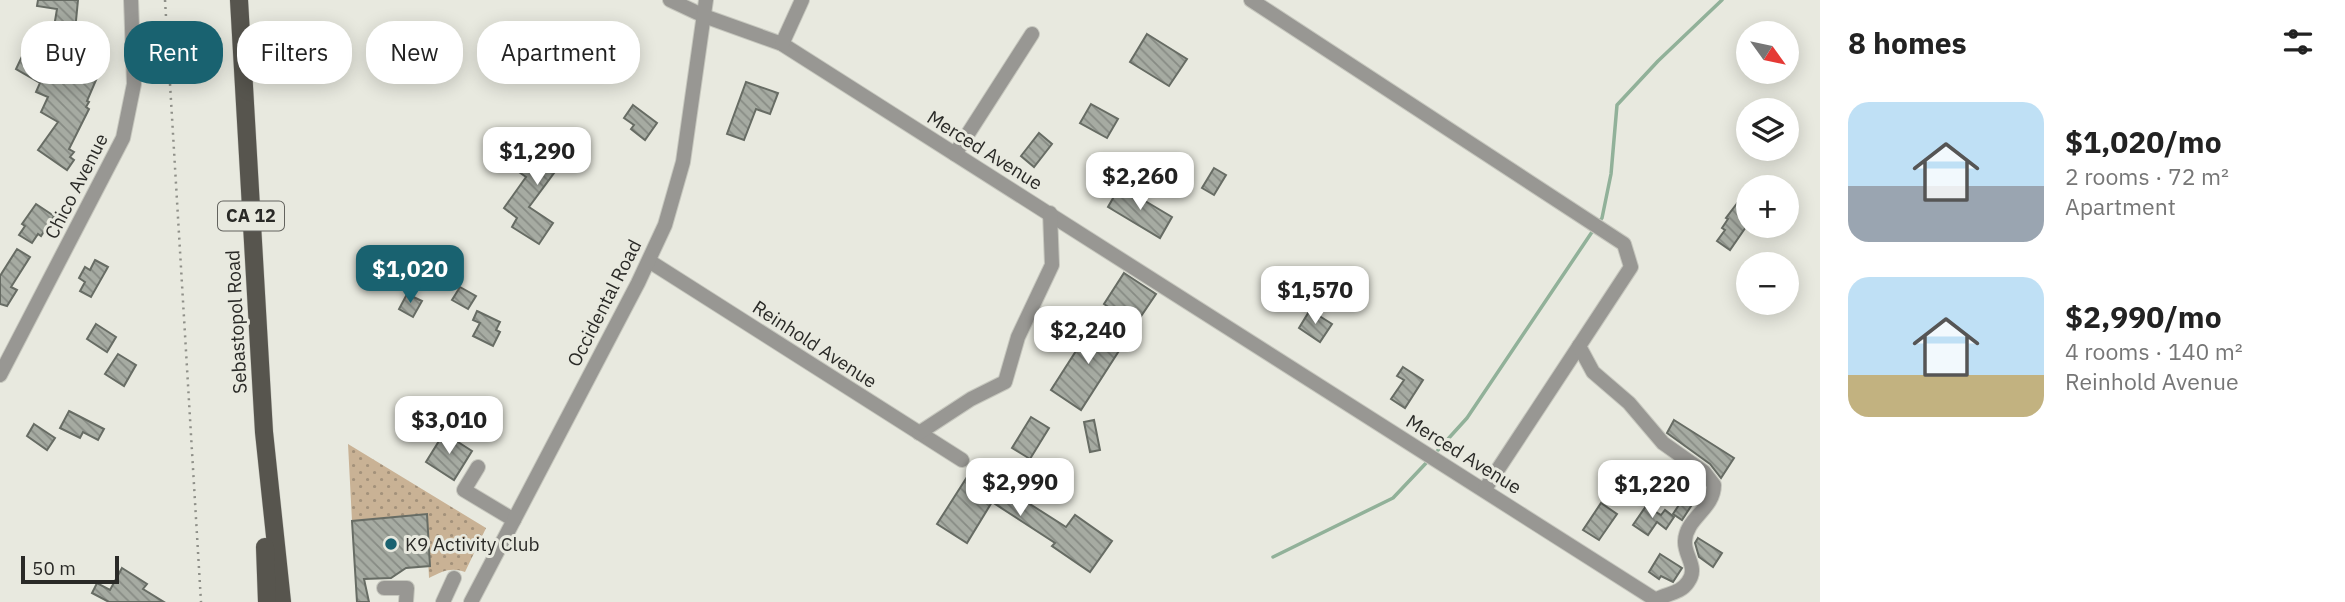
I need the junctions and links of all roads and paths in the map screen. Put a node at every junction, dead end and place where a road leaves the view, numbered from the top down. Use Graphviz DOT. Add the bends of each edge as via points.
graph roads {
  1 [pos="131,0"];
  2 [pos="165,0"];
  3 [pos="239,0"];
  4 [pos="670,0"];
  5 [pos="706,0"];
  6 [pos="802,0"];
  7 [pos="1251,0"];
  8 [pos="704,16"];
  9 [pos="1032,34"];
  10 [pos="782,44"];
  11 [pos="955,154"];
  12 [pos="1050,214"];
  13 [pos="649,261"];
  14 [pos="1579,346"];
  15 [pos="0,375"];
  16 [pos="264,432"];
  17 [pos="919,433"];
  18 [pos="962,460"];
  19 [pos="478,467"];
  20 [pos="1485,489"];
  21 [pos="514,520"];
  22 [pos="454,578"];
  23 [pos="384,588"];
  24 [pos="1657,601"];
  25 [pos="201,602"];
  26 [pos="267,602"];
  27 [pos="282,602"];
  28 [pos="406,602"];
  29 [pos="443,602"];
  30 [pos="471,602"];
  1 -- 15 [label="street, Chico Avenue" via="134,84 123,138"];
  2 -- 25 [label="path"];
  3 -- 16 [label="main road, Sebastopol Road / CA 12"];
  4 -- 8 [label="street, Merced Avenue"];
  5 -- 8 [label="street, Occidental Road"];
  6 -- 10 [label="street"];
  7 -- 14 [label="street" via="1624,244 1631,267"];
  8 -- 10 [label="street, Merced Avenue"];
  8 -- 13 [label="street, Occidental Road" via="678,183"];
  9 -- 11 [label="street"];
  10 -- 11 [label="street, Merced Avenue"];
  11 -- 12 [label="street, Merced Avenue"];
  12 -- 17 [label="street" via="1052,265 1018,337 1006,382"];
  12 -- 20 [label="street, Merced Avenue"];
  13 -- 17 [label="street, Reinhold Avenue"];
  13 -- 21 [label="street, Occidental Road"];
  14 -- 20 [label="street"];
  14 -- 24 [label="street" via="1593,373 1629,403 1663,443 1704,472 1714,485 1712,499 1685,538 1692,576 1679,591"];
  16 -- 26 [label="main road, Sebastopol Road / CA 12"];
  16 -- 27 [label="main road, Sebastopol Road / CA 12"];
  17 -- 18 [label="street, Reinhold Avenue"];
  19 -- 21 [label="street" via="464,490"];
  20 -- 24 [label="street, Merced Avenue"];
  21 -- 30 [label="street, Occidental Road"];
  22 -- 29 [label="street"];
  23 -- 28 [label="street" via="407,588"];
}
